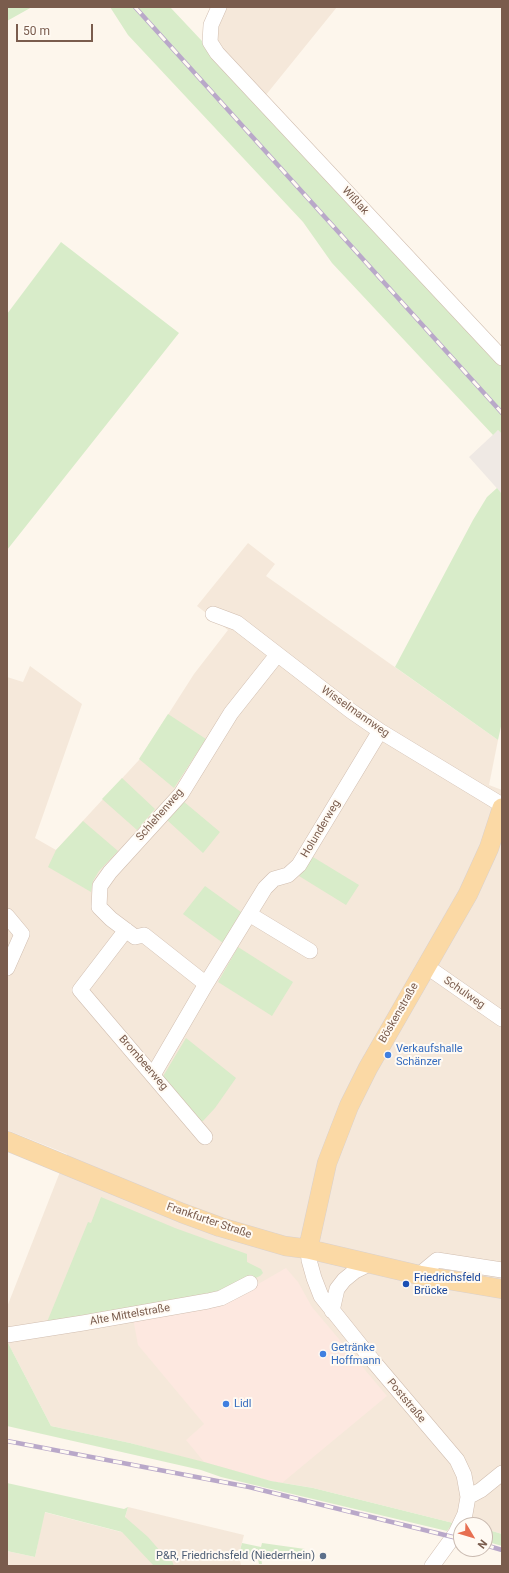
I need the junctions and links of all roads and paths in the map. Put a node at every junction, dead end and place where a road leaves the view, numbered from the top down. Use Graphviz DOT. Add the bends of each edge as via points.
graph roads {
  1 [pos="219,7"];
  2 [pos="502,358"];
  3 [pos="213,614"];
  4 [pos="277,655"];
  5 [pos="380,731"];
  6 [pos="501,811"];
  7 [pos="249,914"];
  8 [pos="7,916"];
  9 [pos="126,930"];
  10 [pos="22,934"];
  11 [pos="7,936"];
  12 [pos="310,951"];
  13 [pos="426,966"];
  14 [pos="7,968"];
  15 [pos="206,984"];
  16 [pos="502,1019"];
  17 [pos="153,1075"];
  18 [pos="205,1137"];
  19 [pos="7,1141"];
  20 [pos="308,1249"];
  21 [pos="371,1263"];
  22 [pos="502,1270"];
  23 [pos="419,1275"];
  24 [pos="250,1283"];
  25 [pos="502,1288"];
  26 [pos="332,1311"];
  27 [pos="7,1335"];
  28 [pos="502,1473"];
  29 [pos="468,1497"];
  30 [pos="432,1566"];
  1 -- 2 [label="street, Wißlak" via="211,25 210,42 217,53"];
  3 -- 4 [label="street, Wisselmannweg" via="237,623"];
  4 -- 5 [label="street, Wisselmannweg"];
  4 -- 9 [label="street, Schlehenweg" via="231,713 181,794 100,886 99,907"];
  5 -- 6 [label="street, Wisselmannweg"];
  5 -- 7 [label="street, Holunderweg" via="299,865 288,875 274,879"];
  6 -- 13 [label="main road, Böskenstraße" via="489,848 468,894"];
  7 -- 12 [label="street"];
  7 -- 15 [label="street, Holunderweg"];
  8 -- 10 [label="street"];
  9 -- 15 [label="street, Schlehenweg" via="135,937 144,935"];
  9 -- 17 [label="street, Brombeerweg" via="80,990"];
  10 -- 11 [label="street"];
  10 -- 14 [label="street"];
  13 -- 16 [label="street, Schulweg"];
  13 -- 20 [label="main road, Böskenstraße" via="349,1106 327,1163"];
  15 -- 17 [label="street, Holunderweg"];
  17 -- 18 [label="street, Brombeerweg"];
  19 -- 20 [label="main road, Frankfurter Straße" via="220,1227 285,1246"];
  20 -- 21 [label="main road, Frankfurter Straße"];
  20 -- 26 [label="street, Poststraße" via="321,1296"];
  21 -- 23 [label="main road, Frankfurter Straße"];
  21 -- 26 [label="street" via="344,1280 337,1289"];
  22 -- 23 [label="street" via="437,1260"];
  23 -- 25 [label="main road, Frankfurter Straße"];
  24 -- 27 [label="street, Alte Mittelstraße" via="221,1298 208,1301"];
  26 -- 29 [label="street, Poststraße" via="457,1460 464,1475"];
  28 -- 29 [label="street"];
  29 -- 30 [label="street, Poststraße" via="465,1514 456,1534"];
}
